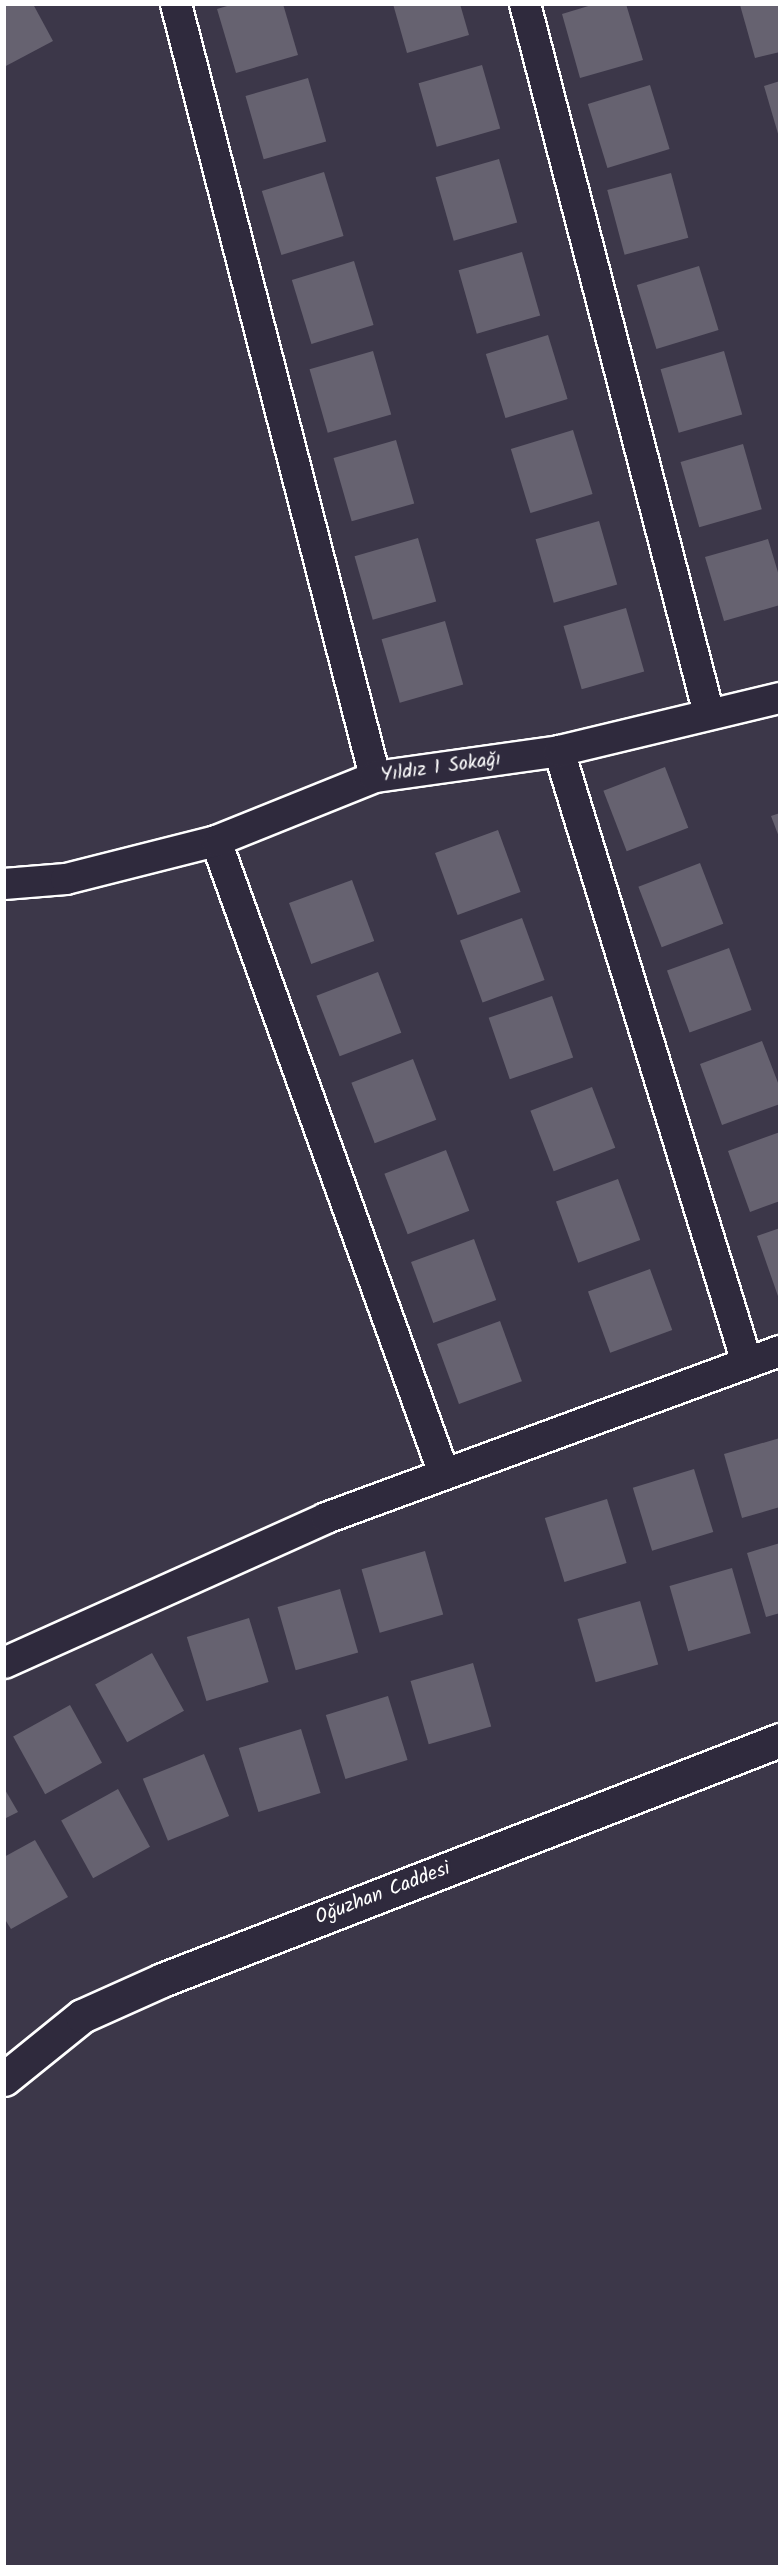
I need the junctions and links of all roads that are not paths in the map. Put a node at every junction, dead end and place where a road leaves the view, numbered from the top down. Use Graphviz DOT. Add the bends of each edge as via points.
graph roads {
  1 [pos="176,4"];
  2 [pos="525,4"];
  3 [pos="780,698"];
  4 [pos="709,714"];
  5 [pos="559,751"];
  6 [pos="375,777"];
  7 [pos="216,841"];
  8 [pos="4,884"];
  9 [pos="780,1351"];
  10 [pos="747,1363"];
  11 [pos="444,1474"];
  12 [pos="4,1663"];
  13 [pos="780,1740"];
  14 [pos="4,2079"];
  1 -- 6 [label="street"];
  2 -- 4 [label="street"];
  3 -- 4 [label="street, Yıldız 1 Sokağı"];
  4 -- 5 [label="street, Yıldız 1 Sokağı"];
  5 -- 6 [label="street, Yıldız 1 Sokağı"];
  5 -- 10 [label="street"];
  6 -- 7 [label="street, Yıldız 1 Sokağı"];
  7 -- 8 [label="street, Yıldız 1 Sokağı" via="66,879"];
  7 -- 11 [label="street"];
  9 -- 10 [label="street"];
  10 -- 11 [label="street"];
  11 -- 12 [label="street" via="326,1518"];
  13 -- 14 [label="street, Oğuzhan Caddesi" via="162,1980 82,2016"];
}
